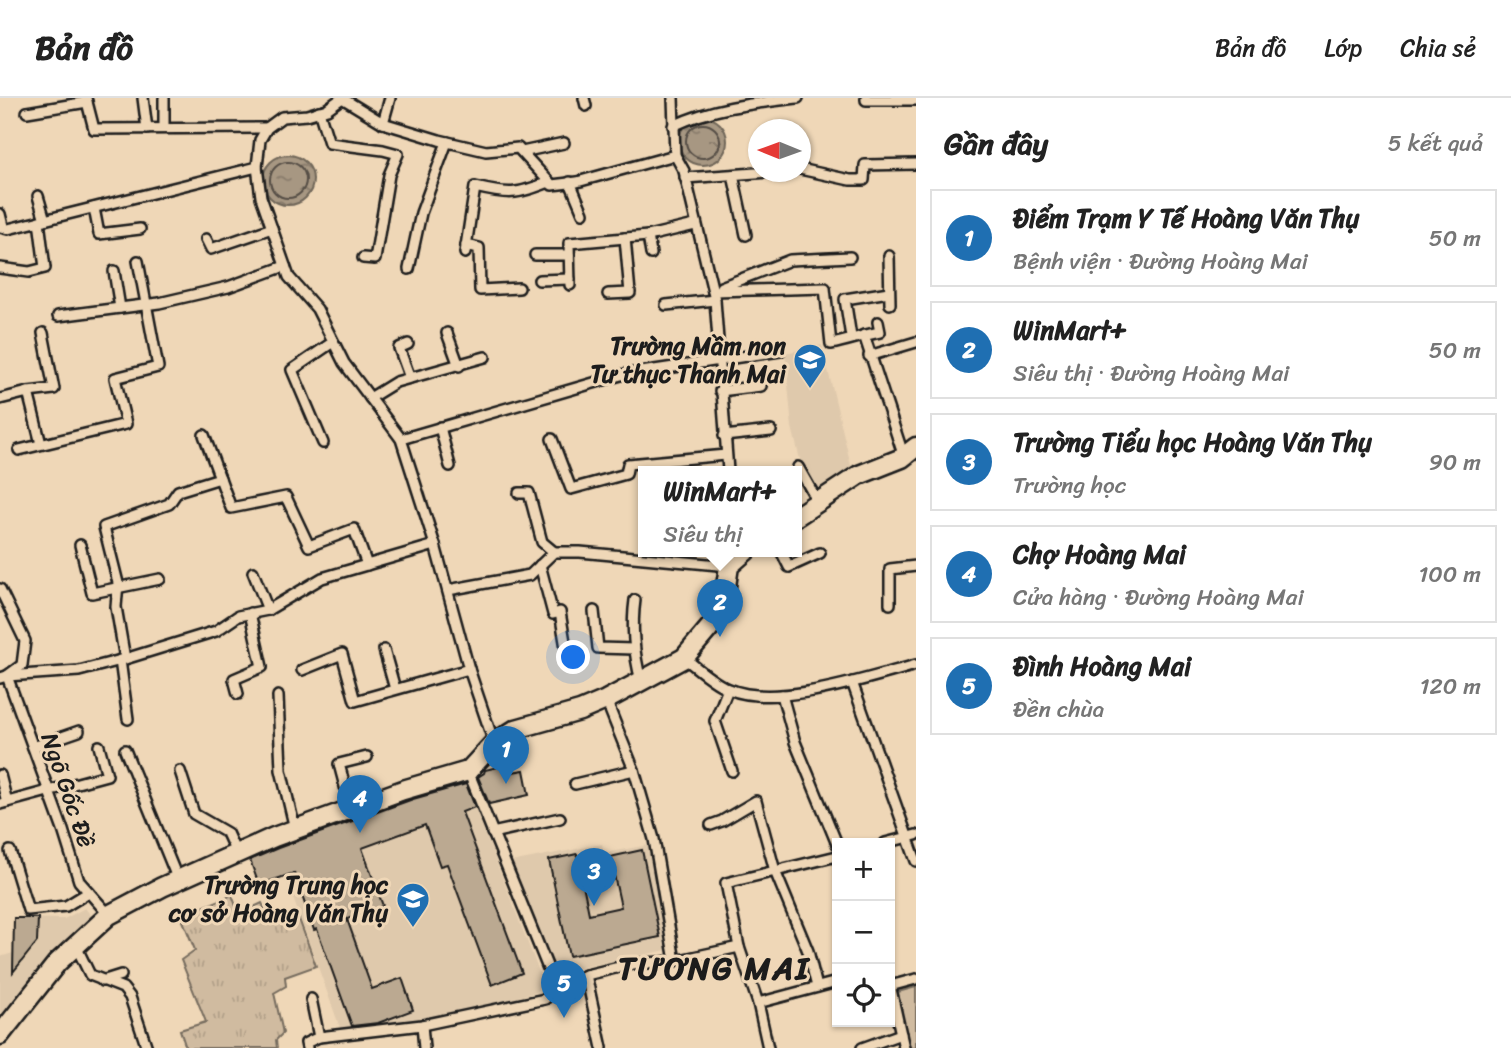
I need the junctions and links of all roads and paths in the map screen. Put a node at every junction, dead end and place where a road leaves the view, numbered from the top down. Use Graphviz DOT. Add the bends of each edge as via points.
graph roads {
  1 [pos="143,98"];
  2 [pos="164,98"];
  3 [pos="342,98"];
  4 [pos="390,98"];
  5 [pos="673,98"];
  6 [pos="798,98"];
  7 [pos="866,98"];
  8 [pos="87,100"];
  9 [pos="916,100"];
  10 [pos="319,111"];
  11 [pos="27,112"];
  12 [pos="383,123"];
  13 [pos="673,126"];
  14 [pos="164,128"];
  15 [pos="267,128"];
  16 [pos="147,129"];
  17 [pos="447,142"];
  18 [pos="564,143"];
  19 [pos="522,152"];
  20 [pos="675,155"];
  21 [pos="916,164"];
  22 [pos="257,167"];
  23 [pos="811,171"];
  24 [pos="748,173"];
  25 [pos="733,174"];
  26 [pos="685,178"];
  27 [pos="549,181"];
  28 [pos="570,183"];
  29 [pos="38,196"];
  30 [pos="93,208"];
  31 [pos="583,213"];
  32 [pos="0,214"];
  33 [pos="42,220"];
  34 [pos="695,225"];
  35 [pos="2,227"];
  36 [pos="272,228"];
  37 [pos="141,229"];
  38 [pos="746,235"];
  39 [pos="648,236"];
  40 [pos="625,238"];
  41 [pos="206,239"];
  42 [pos="652,254"];
  43 [pos="535,255"];
  44 [pos="569,255"];
  45 [pos="0,256"];
  46 [pos="890,256"];
  47 [pos="850,257"];
  48 [pos="363,258"];
  49 [pos="138,261"];
  50 [pos="285,266"];
  51 [pos="2,268"];
  52 [pos="409,269"];
  53 [pos="114,271"];
  54 [pos="539,280"];
  55 [pos="519,288"];
  56 [pos="889,292"];
  57 [pos="608,295"];
  58 [pos="714,295"];
  59 [pos="890,304"];
  60 [pos="146,305"];
  61 [pos="666,305"];
  62 [pos="120,309"];
  63 [pos="58,316"];
  64 [pos="878,322"];
  65 [pos="43,333"];
  66 [pos="447,333"];
  67 [pos="864,335"];
  68 [pos="851,337"];
  69 [pos="333,342"];
  70 [pos="916,342"];
  71 [pos="408,344"];
  72 [pos="780,351"];
  73 [pos="869,356"];
  74 [pos="485,358"];
  75 [pos="718,362"];
  76 [pos="459,366"];
  77 [pos="410,378"];
  78 [pos="761,386"];
  79 [pos="720,391"];
  80 [pos="28,392"];
  81 [pos="370,398"];
  82 [pos="0,399"];
  83 [pos="440,428"];
  84 [pos="771,431"];
  85 [pos="204,435"];
  86 [pos="724,436"];
  87 [pos="401,439"];
  88 [pos="552,439"];
  89 [pos="323,443"];
  90 [pos="41,444"];
  91 [pos="19,450"];
  92 [pos="910,452"];
  93 [pos="726,455"];
  94 [pos="450,466"];
  95 [pos="727,466"];
  96 [pos="802,474"];
  97 [pos="220,478"];
  98 [pos="519,493"];
  99 [pos="818,502"];
  100 [pos="802,513"];
  101 [pos="80,545"];
  102 [pos="435,545"];
  103 [pos="554,552"];
  104 [pos="638,553"];
  105 [pos="820,553"];
  106 [pos="740,557"];
  107 [pos="784,557"];
  108 [pos="367,565"];
  109 [pos="540,565"];
  110 [pos="916,566"];
  111 [pos="253,572"];
  112 [pos="160,579"];
  113 [pos="0,589"];
  114 [pos="117,589"];
  115 [pos="447,590"];
  116 [pos="635,600"];
  117 [pos="890,604"];
  118 [pos="268,610"];
  119 [pos="594,611"];
  120 [pos="250,613"];
  121 [pos="634,649"];
  122 [pos="384,650"];
  123 [pos="567,654"];
  124 [pos="684,658"];
  125 [pos="123,659"];
  126 [pos="916,665"];
  127 [pos="468,668"];
  128 [pos="302,670"];
  129 [pos="4,677"];
  130 [pos="641,681"];
  131 [pos="852,682"];
  132 [pos="395,689"];
  133 [pos="728,689"];
  134 [pos="238,694"];
  135 [pos="782,695"];
  136 [pos="278,696"];
  137 [pos="606,700"];
  138 [pos="128,719"];
  139 [pos="79,731"];
  140 [pos="494,743"];
  141 [pos="99,746"];
  142 [pos="33,747"];
  143 [pos="125,750"];
  144 [pos="367,757"];
  145 [pos="634,770"];
  146 [pos="180,771"];
  147 [pos="468,771"];
  148 [pos="732,771"];
  149 [pos="0,775"];
  150 [pos="575,784"];
  151 [pos="50,792"];
  152 [pos="4,803"];
  153 [pos="351,809"];
  154 [pos="560,818"];
  155 [pos="710,825"];
  156 [pos="295,829"];
  157 [pos="492,832"];
  158 [pos="912,836"];
  159 [pos="835,838"];
  160 [pos="895,840"];
  161 [pos="10,851"];
  162 [pos="237,855"];
  163 [pos="832,857"];
  164 [pos="916,861"];
  165 [pos="775,871"];
  166 [pos="178,880"];
  167 [pos="89,892"];
  168 [pos="109,915"];
  169 [pos="76,946"];
  170 [pos="739,947"];
  171 [pos="675,961"];
  172 [pos="121,975"];
  173 [pos="586,975"];
  174 [pos="916,979"];
  175 [pos="102,981"];
  176 [pos="832,983"];
  177 [pos="895,984"];
  178 [pos="817,987"];
  179 [pos="556,988"];
  180 [pos="311,999"];
  181 [pos="758,1003"];
  182 [pos="895,1007"];
  183 [pos="422,1024"];
  184 [pos="901,1034"];
  185 [pos="0,1035"];
  186 [pos="319,1037"];
  187 [pos="147,1048"];
  188 [pos="307,1048"];
  189 [pos="425,1048"];
  190 [pos="602,1048"];
  191 [pos="768,1048"];
  192 [pos="862,1048"];
  193 [pos="904,1048"];
  1 -- 16 [label="lane"];
  2 -- 14 [label="lane"];
  3 -- 10 [label="lane"];
  3 -- 12 [label="lane"];
  4 -- 12 [label="lane"];
  5 -- 13 [label="lane"];
  6 -- 13 [label="lane" via="738,104"];
  7 -- 9 [label="lane"];
  8 -- 11 [label="lane"];
  8 -- 16 [label="lane" via="94,130"];
  10 -- 15 [label="lane" via="282,117"];
  10 -- 48 [label="lane" via="328,144 398,154 389,175 375,259"];
  12 -- 17 [label="lane"];
  13 -- 20 [label="lane"];
  14 -- 15 [label="lane"];
  14 -- 16 [label="lane"];
  15 -- 22 [label="lane" via="260,140"];
  17 -- 19 [label="lane" via="486,151 518,148"];
  17 -- 52 [label="lane" via="421,213"];
  18 -- 19 [label="lane"];
  19 -- 27 [label="lane"];
  20 -- 26 [label="lane"];
  20 -- 28 [label="lane"];
  21 -- 23 [label="lane" via="865,164 864,180"];
  22 -- 30 [label="lane"];
  22 -- 36 [label="lane"];
  24 -- 25 [label="lane"];
  25 -- 26 [label="lane"];
  25 -- 38 [label="lane"];
  26 -- 34 [label="lane"];
  27 -- 28 [label="lane" via="552,185"];
  27 -- 55 [label="lane" via="520,193 475,187 466,249 479,247 480,290"];
  28 -- 31 [label="lane"];
  29 -- 33 [label="lane"];
  30 -- 33 [label="lane"];
  30 -- 37 [label="lane" via="99,234"];
  32 -- 35 [label="lane"];
  33 -- 35 [label="lane"];
  33 -- 51 [label="lane" via="45,268 29,272"];
  34 -- 39 [label="lane"];
  34 -- 58 [label="lane"];
  36 -- 41 [label="lane" via="211,249"];
  36 -- 50 [label="lane"];
  39 -- 40 [label="lane"];
  39 -- 42 [label="lane"];
  40 -- 44 [label="lane" via="569,243"];
  40 -- 57 [label="lane" via="630,293"];
  43 -- 44 [label="lane"];
  44 -- 54 [label="lane" via="570,282"];
  45 -- 51 [label="lane"];
  46 -- 56 [label="lane"];
  47 -- 58 [label="lane" via="790,260"];
  49 -- 60 [label="lane"];
  50 -- 60 [label="lane" via="228,287"];
  50 -- 69 [label="lane" via="317,309"];
  53 -- 62 [label="lane"];
  56 -- 59 [label="lane"];
  56 -- 68 [label="lane" via="845,299"];
  58 -- 61 [label="lane"];
  58 -- 68 [label="lane" via="825,288 831,344"];
  58 -- 75 [label="lane"];
  60 -- 62 [label="lane"];
  60 -- 90 [label="lane" via="159,367 115,378 126,424"];
  62 -- 63 [label="lane"];
  64 -- 67 [label="lane" via="880,332"];
  65 -- 80 [label="lane" via="54,389"];
  66 -- 76 [label="lane"];
  67 -- 68 [label="lane"];
  67 -- 73 [label="lane"];
  69 -- 81 [label="lane"];
  69 -- 89 [label="lane" via="292,370"];
  70 -- 73 [label="lane"];
  71 -- 77 [label="lane" via="399,348"];
  72 -- 75 [label="lane"];
  73 -- 92 [label="lane"];
  74 -- 76 [label="lane"];
  75 -- 79 [label="lane"];
  75 -- 83 [label="lane" via="621,374"];
  76 -- 77 [label="lane"];
  77 -- 81 [label="lane"];
  78 -- 79 [label="lane"];
  79 -- 86 [label="lane"];
  80 -- 82 [label="lane"];
  80 -- 90 [label="lane"];
  81 -- 87 [label="lane"];
  83 -- 87 [label="lane"];
  83 -- 94 [label="lane"];
  84 -- 86 [label="lane"];
  85 -- 97 [label="lane"];
  86 -- 93 [label="lane"];
  87 -- 102 [label="lane"];
  88 -- 93 [label="lane" via="571,489 626,474 628,464"];
  90 -- 91 [label="lane"];
  92 -- 99 [label="street" via="859,475"];
  93 -- 95 [label="lane"];
  96 -- 99 [label="lane"];
  97 -- 108 [label="lane" via="231,508 286,497 309,546 354,529"];
  97 -- 114 [label="lane" via="178,491 169,504 104,527"];
  98 -- 103 [label="lane" via="529,493 542,542"];
  99 -- 100 [label="street"];
  101 -- 114 [label="lane" via="92,593"];
  102 -- 108 [label="lane"];
  102 -- 115 [label="lane"];
  103 -- 104 [label="lane"];
  103 -- 109 [label="lane"];
  105 -- 107 [label="lane" via="789,567"];
  106 -- 124 [label="street" via="722,613"];
  108 -- 118 [label="lane" via="322,578"];
  109 -- 115 [label="lane" via="530,575"];
  109 -- 123 [label="lane" via="553,614 560,612"];
  110 -- 117 [label="lane" via="890,569"];
  111 -- 118 [label="lane"];
  112 -- 114 [label="lane"];
  113 -- 129 [label="lane" via="25,641 22,665"];
  114 -- 125 [label="lane"];
  115 -- 127 [label="lane"];
  116 -- 121 [label="lane"];
  118 -- 120 [label="lane"];
  119 -- 121 [label="lane" via="598,648"];
  120 -- 125 [label="lane" via="216,631"];
  120 -- 134 [label="lane" via="262,667 234,680"];
  121 -- 130 [label="lane"];
  122 -- 132 [label="lane"];
  124 -- 130 [label="street"];
  124 -- 133 [label="lane"];
  125 -- 129 [label="lane" via="79,671"];
  125 -- 138 [label="lane"];
  126 -- 131 [label="lane"];
  127 -- 132 [label="lane"];
  127 -- 140 [label="lane"];
  128 -- 132 [label="lane" via="342,654 355,701"];
  129 -- 142 [label="lane, Ngõ Gốc Đề"];
  130 -- 137 [label="street"];
  131 -- 135 [label="lane"];
  131 -- 158 [label="lane"];
  133 -- 135 [label="lane" via="762,697"];
  133 -- 148 [label="lane" via="715,721"];
  135 -- 159 [label="lane" via="795,742"];
  136 -- 156 [label="lane" via="281,770"];
  137 -- 140 [label="street" via="516,729"];
  137 -- 145 [label="lane"];
  139 -- 142 [label="lane"];
  140 -- 147 [label="street"];
  141 -- 151 [label="lane" via="107,775"];
  142 -- 151 [label="lane, Ngõ Gốc Đề"];
  143 -- 166 [label="lane"];
  144 -- 153 [label="lane" via="339,764"];
  145 -- 150 [label="lane"];
  145 -- 171 [label="lane" via="654,839"];
  146 -- 162 [label="lane" via="194,814 227,833"];
  147 -- 153 [label="street"];
  147 -- 157 [label="lane"];
  149 -- 152 [label="lane"];
  151 -- 152 [label="lane"];
  151 -- 167 [label="lane, Ngõ Gốc Đề" via="79,881"];
  153 -- 156 [label="street"];
  154 -- 157 [label="lane"];
  155 -- 165 [label="lane" via="756,801"];
  156 -- 162 [label="street"];
  157 -- 179 [label="lane"];
  158 -- 160 [label="lane"];
  158 -- 164 [label="lane"];
  161 -- 167 [label="lane" via="28,910 66,906"];
  162 -- 166 [label="street"];
  163 -- 165 [label="lane"];
  165 -- 170 [label="lane" via="726,883"];
  165 -- 178 [label="lane" via="808,951"];
  166 -- 168 [label="street"];
  167 -- 168 [label="lane, Ngõ Gốc Đề"];
  168 -- 169 [label="street"];
  169 -- 175 [label="lane" via="90,975"];
  169 -- 185 [label="street"];
  170 -- 171 [label="lane"];
  170 -- 181 [label="lane"];
  171 -- 173 [label="lane" via="632,964"];
  172 -- 175 [label="lane"];
  173 -- 179 [label="lane"];
  173 -- 190 [label="lane"];
  174 -- 177 [label="lane"];
  175 -- 187 [label="lane" via="123,988 130,997"];
  176 -- 178 [label="lane"];
  178 -- 181 [label="lane"];
  179 -- 183 [label="lane" via="545,999"];
  180 -- 186 [label="lane"];
  181 -- 191 [label="lane"];
  182 -- 184 [label="lane"];
  183 -- 186 [label="lane"];
  183 -- 189 [label="lane"];
  184 -- 192 [label="lane"];
  184 -- 193 [label="lane"];
  186 -- 188 [label="lane" via="306,1043"];
}
